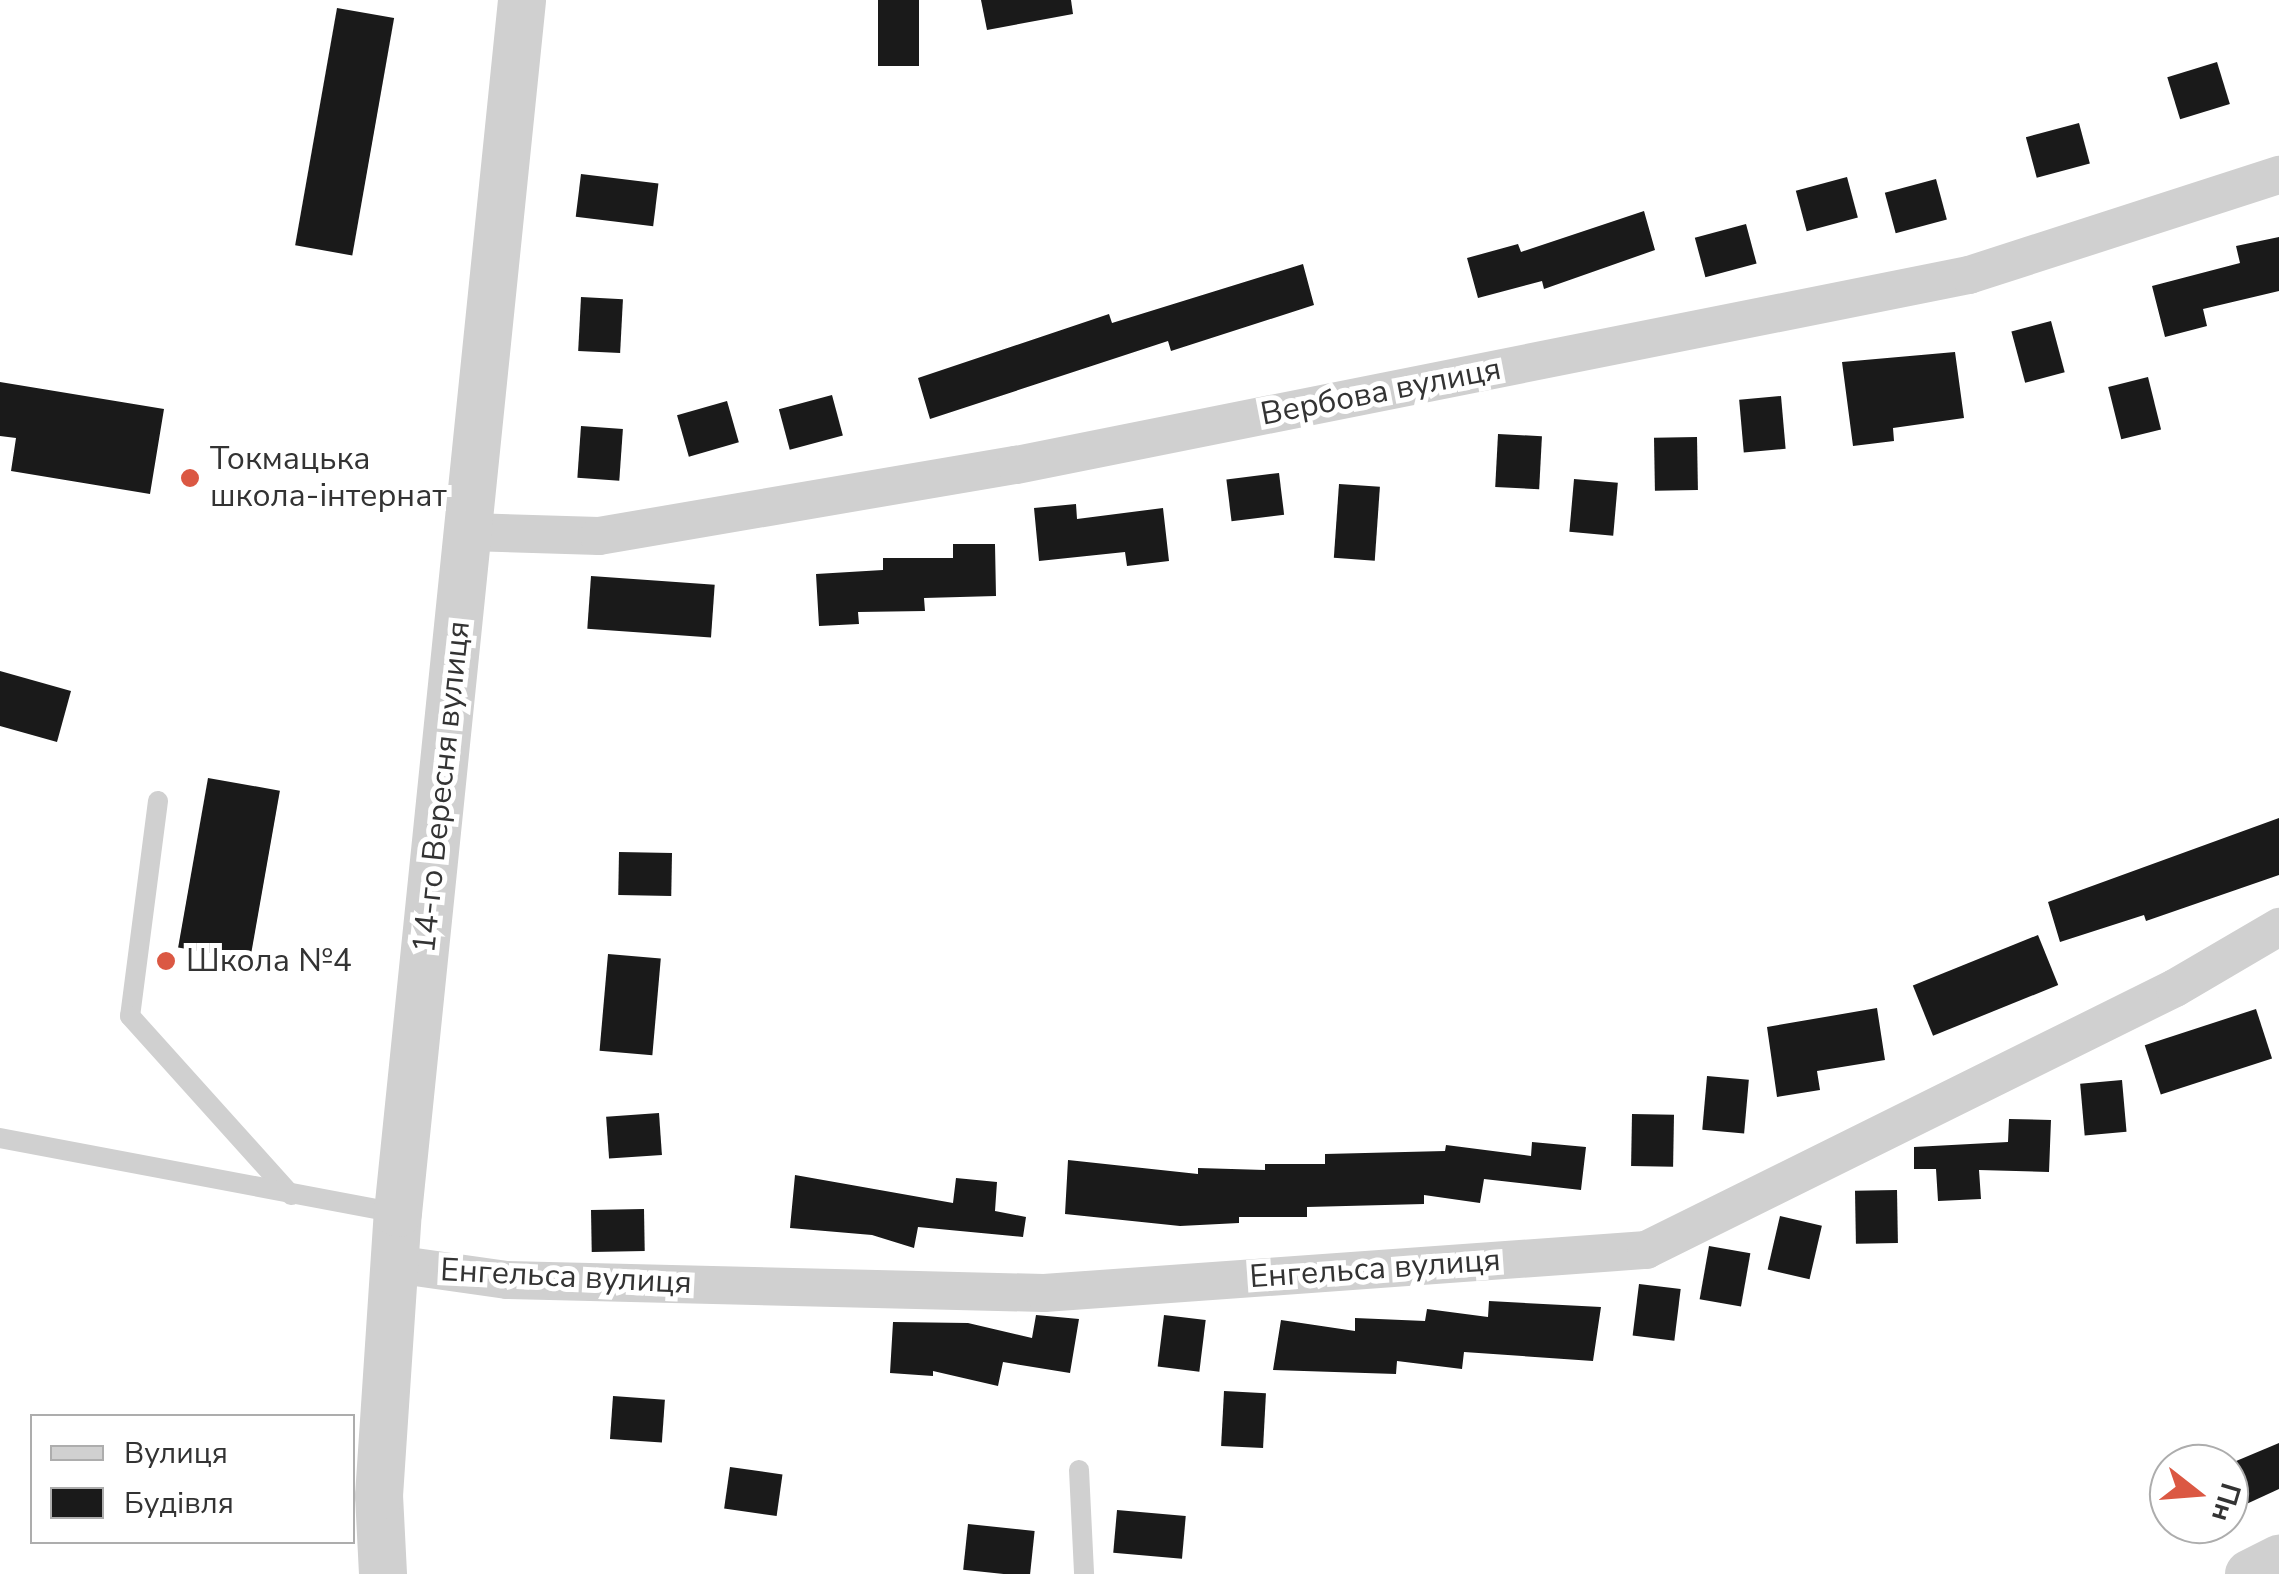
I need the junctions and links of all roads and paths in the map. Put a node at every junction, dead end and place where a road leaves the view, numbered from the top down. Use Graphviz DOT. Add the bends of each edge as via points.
graph roads {
  1 [pos="522,0"];
  2 [pos="2279,176"];
  3 [pos="469,532"];
  4 [pos="158,801"];
  5 [pos="2279,927"];
  6 [pos="0,1138"];
  7 [pos="291,1195"];
  8 [pos="398,1213"];
  9 [pos="394,1264"];
  10 [pos="1079,1470"];
  11 [pos="2279,1559"];
  12 [pos="383,1574"];
  13 [pos="1084,1574"];
  14 [pos="2249,1574"];
  1 -- 3 [label="street, 14-го Вересня вулиця"];
  2 -- 3 [label="street, Вербова вулиця" via="1968,275 1016,465 599,536"];
  3 -- 8 [label="street, 14-го Вересня вулиця"];
  4 -- 7 [label="lane" via="130,1016"];
  5 -- 9 [label="street, Енгельса вулиця" via="2175,988 1646,1250 1044,1293 507,1280"];
  6 -- 7 [label="lane"];
  7 -- 8 [label="lane"];
  8 -- 9 [label="street, 14-го Вересня вулиця"];
  9 -- 12 [label="street, 14-го Вересня вулиця" via="379,1496"];
  10 -- 13 [label="lane"];
  11 -- 14 [label="street"];
}
